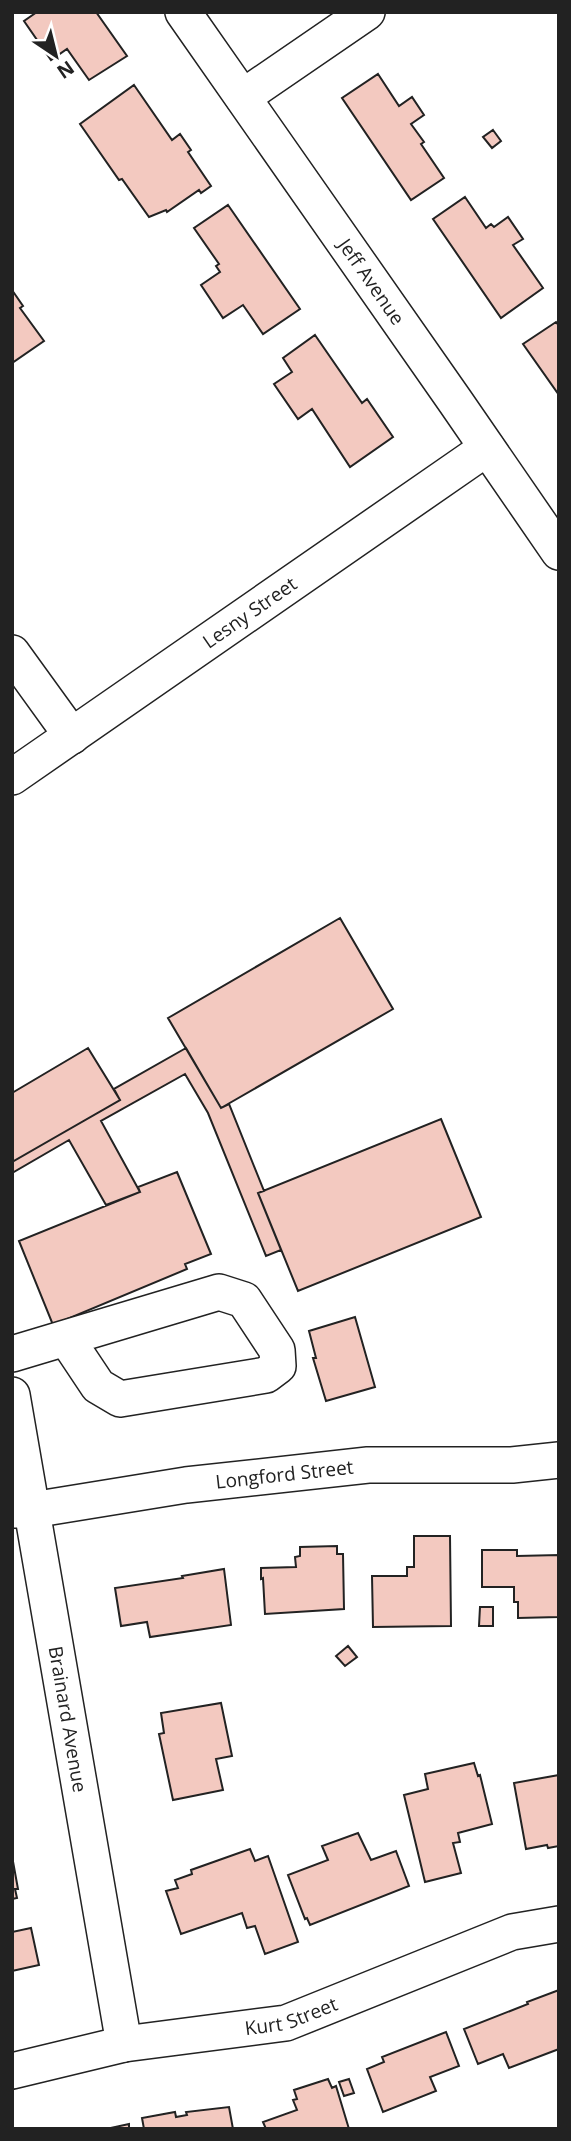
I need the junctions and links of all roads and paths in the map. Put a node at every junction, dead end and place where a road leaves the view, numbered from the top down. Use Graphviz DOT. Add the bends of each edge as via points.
graph roads {
  1 [pos="183,12"];
  2 [pos="367,12"];
  3 [pos="243,97"];
  4 [pos="487,448"];
  5 [pos="559,552"];
  6 [pos="12,653"];
  7 [pos="72,736"];
  8 [pos="12,777"];
  9 [pos="66,1338"];
  10 [pos="12,1354"];
  11 [pos="12,1395"];
  12 [pos="559,1460"];
  13 [pos="22,1510"];
  14 [pos="559,1924"];
  15 [pos="124,2044"];
  16 [pos="12,2071"];
  1 -- 3 [label="street, Jeff Avenue"];
  2 -- 3 [label="street"];
  3 -- 4 [label="street, Jeff Avenue"];
  4 -- 5 [label="street, Jeff Avenue"];
  4 -- 7 [label="street, Lesny Street"];
  6 -- 7 [label="street"];
  7 -- 8 [label="street, Lesny Street"];
  9 -- 9 [label="street" via="219,1292 244,1300 277,1350 278,1366 266,1375 120,1399 98,1386"];
  9 -- 10 [label="street"];
  11 -- 13 [label="street, Brainard Avenue"];
  12 -- 13 [label="street, Longford Street" via="512,1465 368,1465 186,1485"];
  13 -- 15 [label="street, Brainard Avenue"];
  14 -- 15 [label="street, Kurt Street" via="512,1932 286,2023"];
  15 -- 16 [label="street, Kurt Street"];
}
